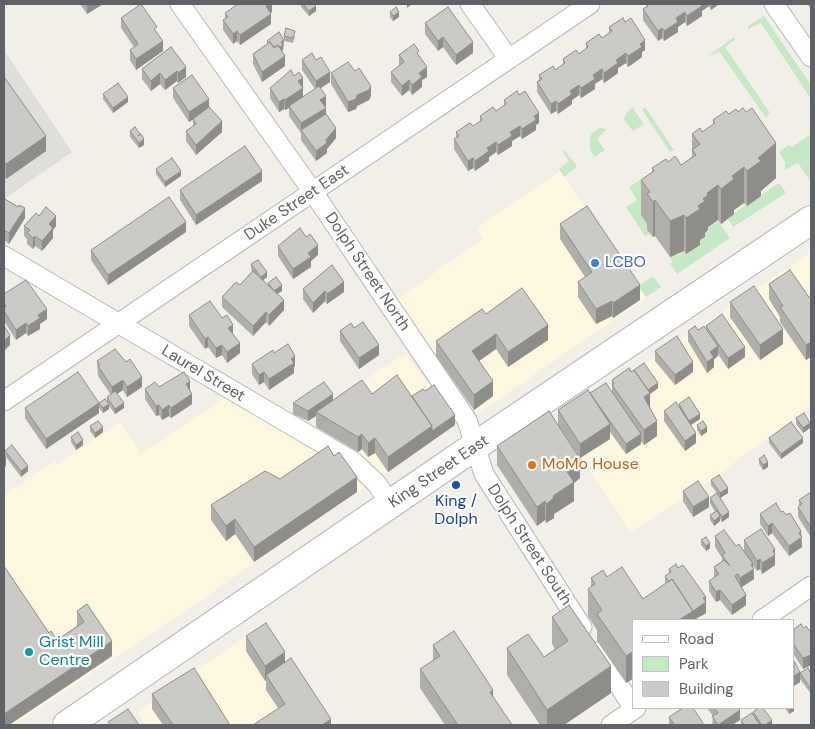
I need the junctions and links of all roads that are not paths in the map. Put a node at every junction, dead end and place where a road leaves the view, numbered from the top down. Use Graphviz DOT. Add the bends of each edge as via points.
graph roads {
  1 [pos="180,4"];
  2 [pos="470,4"];
  3 [pos="590,4"];
  4 [pos="774,4"];
  5 [pos="811,57"];
  6 [pos="509,59"];
  7 [pos="313,192"];
  8 [pos="811,220"];
  9 [pos="4,256"];
  10 [pos="119,323"];
  11 [pos="4,401"];
  12 [pos="475,446"];
  13 [pos="391,504"];
  14 [pos="811,586"];
  15 [pos="763,619"];
  16 [pos="632,703"];
  17 [pos="634,709"];
  18 [pos="67,725"];
  19 [pos="611,725"];
  1 -- 7 [label="street, Dolph Street North"];
  2 -- 6 [label="street"];
  3 -- 6 [label="street, Duke Street East"];
  4 -- 5 [label="street"];
  6 -- 7 [label="street, Duke Street East"];
  7 -- 10 [label="street, Duke Street East"];
  7 -- 12 [label="street, Dolph Street North" via="467,420"];
  8 -- 12 [label="main road, King Street East"];
  9 -- 10 [label="street, Laurel Street"];
  10 -- 11 [label="street, Duke Street East"];
  10 -- 13 [label="street, Laurel Street" via="354,462 376,483"];
  12 -- 13 [label="main road, King Street East"];
  12 -- 16 [label="street, Dolph Street South" via="484,474"];
  13 -- 18 [label="main road, King Street East"];
  14 -- 15 [label="street"];
  17 -- 19 [label="street"];
}
